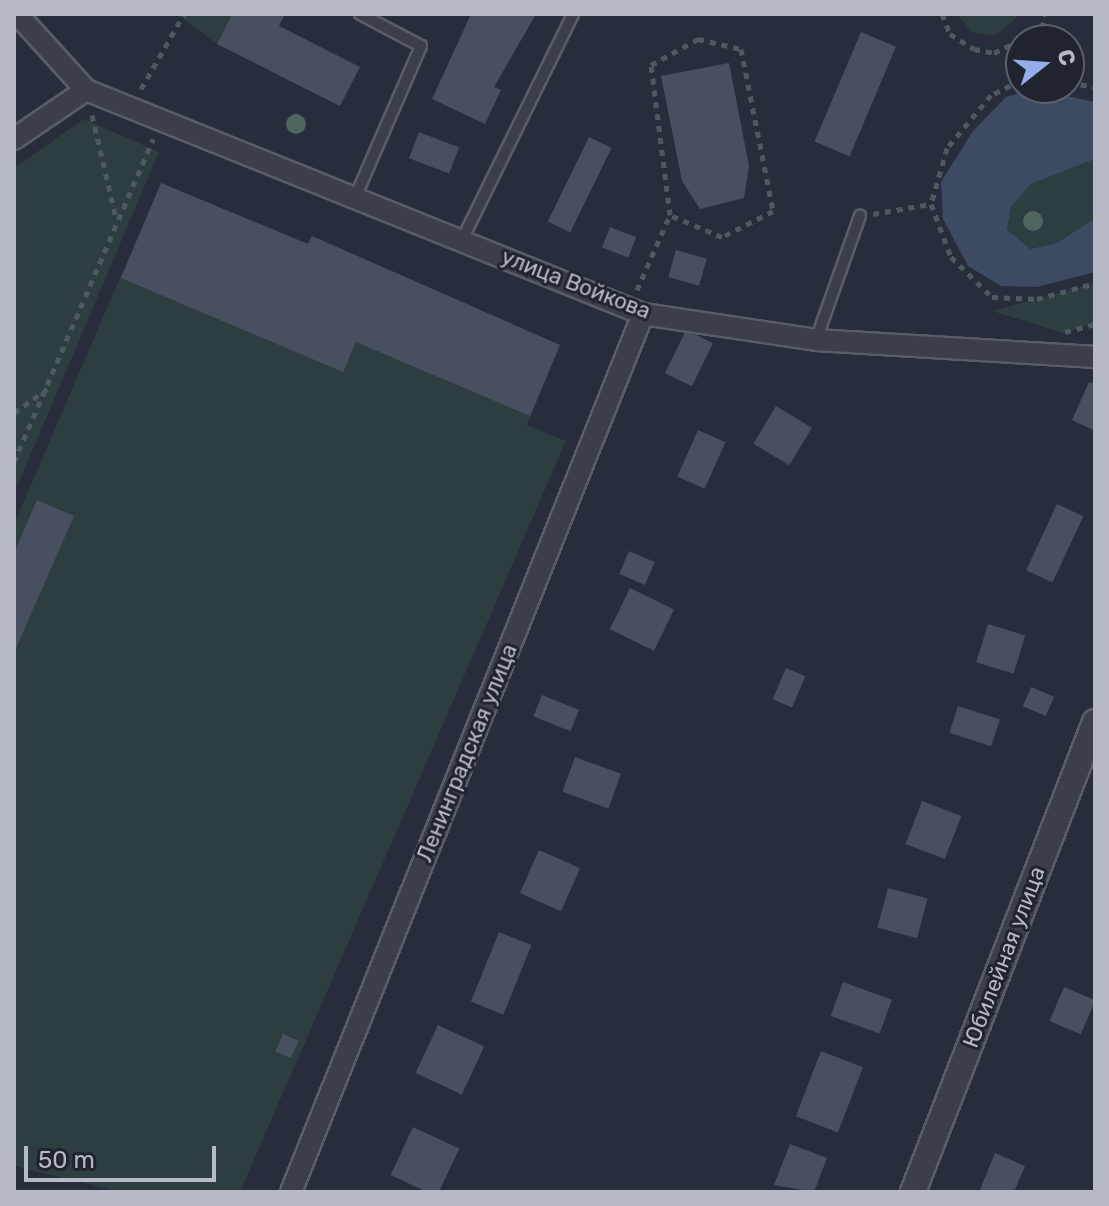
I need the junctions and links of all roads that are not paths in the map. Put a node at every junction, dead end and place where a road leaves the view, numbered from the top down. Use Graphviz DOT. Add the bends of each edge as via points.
graph roads {
  1 [pos="17,14"];
  2 [pos="360,14"];
  3 [pos="573,14"];
  4 [pos="86,90"];
  5 [pos="14,139"];
  6 [pos="354,200"];
  7 [pos="860,216"];
  8 [pos="462,240"];
  9 [pos="636,311"];
  10 [pos="816,340"];
  11 [pos="1095,357"];
  12 [pos="1095,722"];
  13 [pos="291,1192"];
  14 [pos="913,1192"];
  1 -- 4 [label="street"];
  2 -- 6 [label="lane" via="421,46"];
  3 -- 8 [label="lane"];
  4 -- 5 [label="street"];
  4 -- 6 [label="street, улица Войкова" via="132,104 160,124"];
  6 -- 8 [label="street, улица Войкова"];
  7 -- 10 [label="lane"];
  8 -- 9 [label="street, улица Войкова"];
  9 -- 10 [label="street, улица Войкова"];
  9 -- 13 [label="street, Ленинградская улица"];
  10 -- 11 [label="street, улица Войкова"];
  12 -- 14 [label="street, Юбилейная улица"];
}
